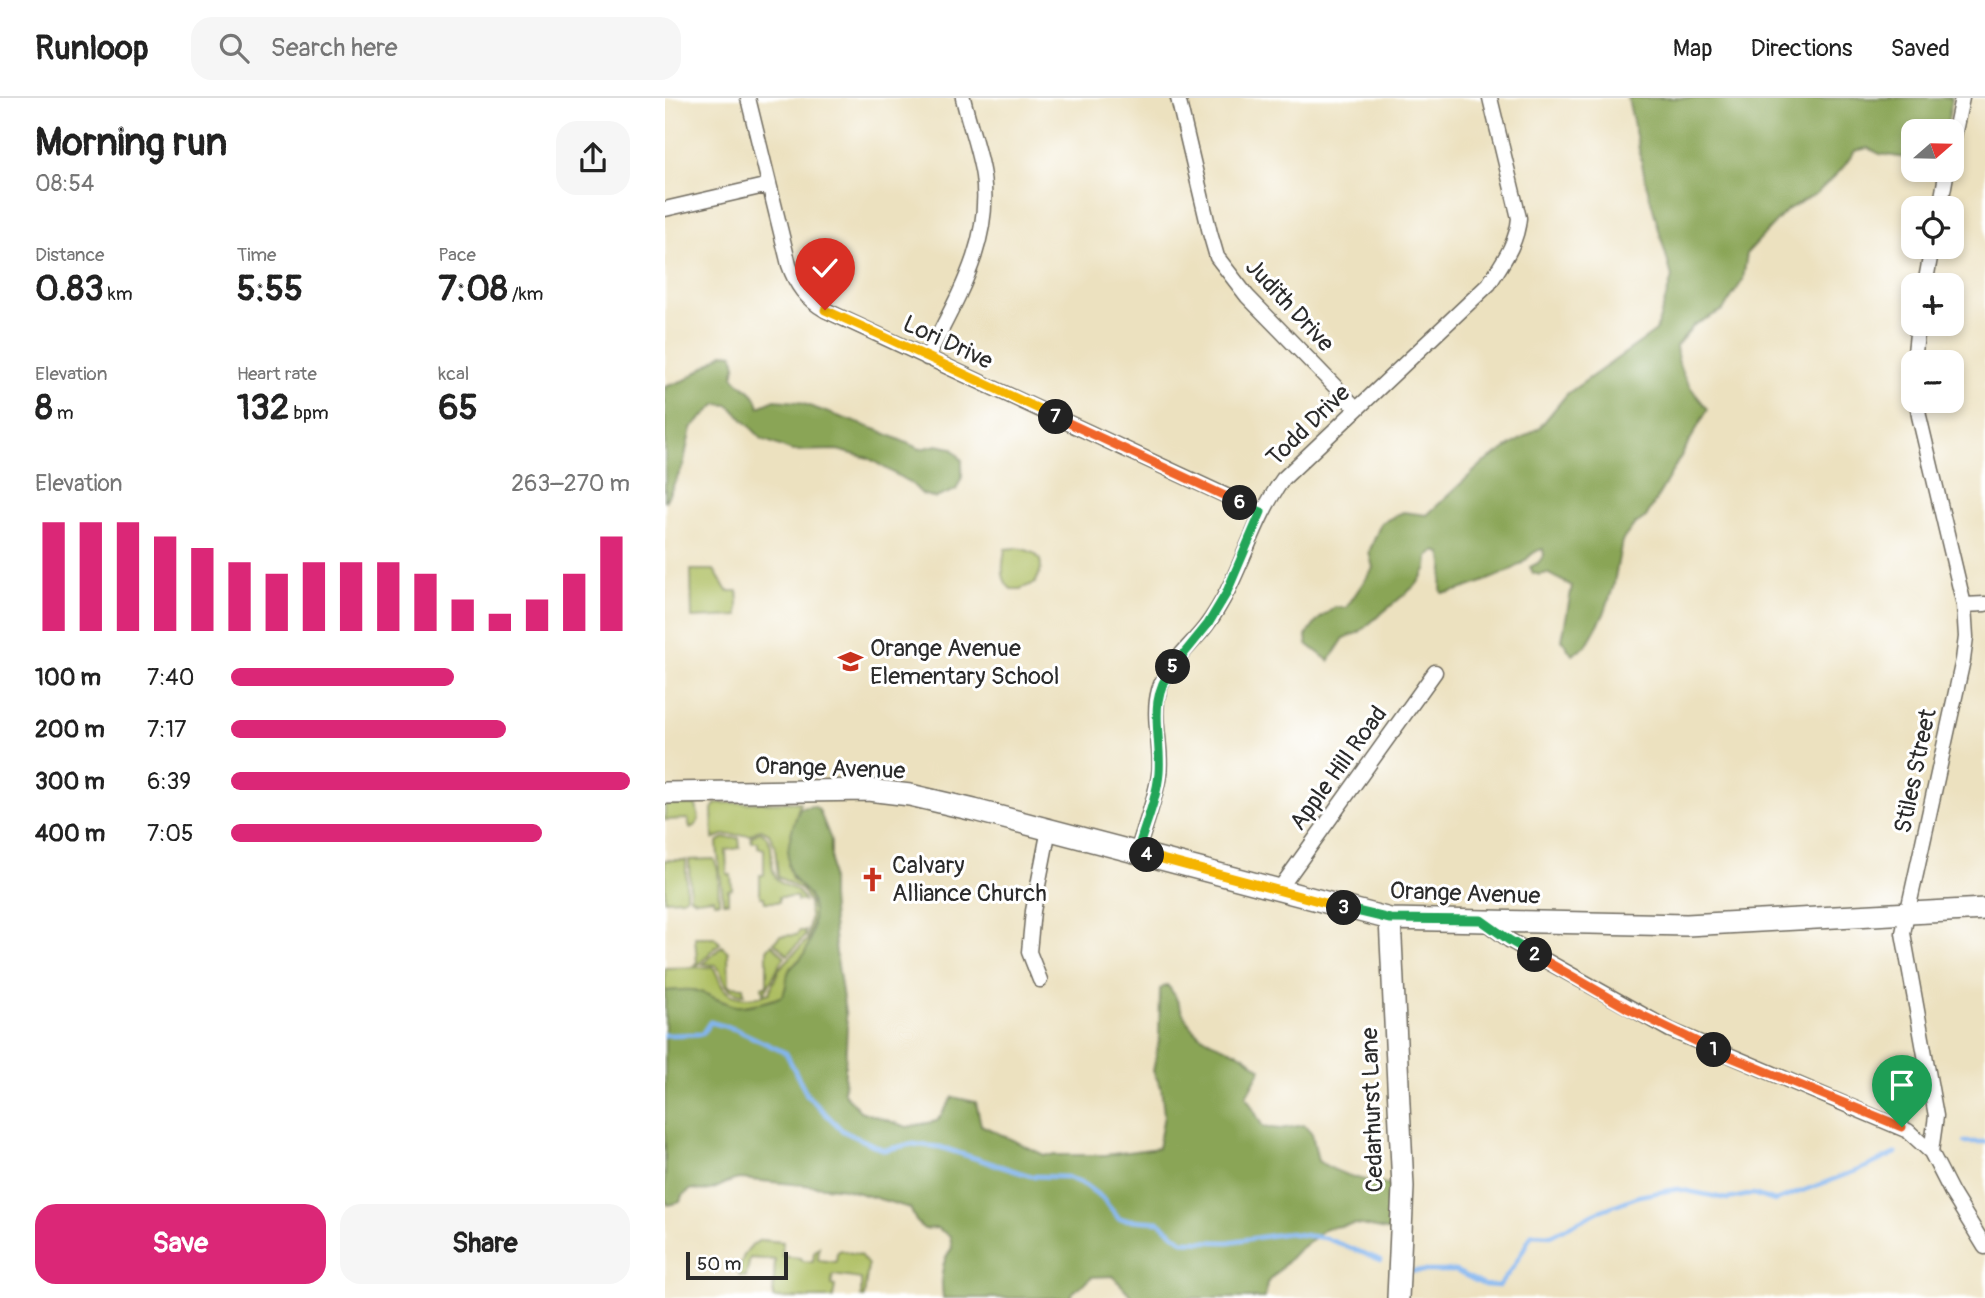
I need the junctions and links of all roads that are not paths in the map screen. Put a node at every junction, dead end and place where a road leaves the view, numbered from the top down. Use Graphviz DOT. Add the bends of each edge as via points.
graph roads {
  1 [pos="748,98"];
  2 [pos="963,98"];
  3 [pos="1178,98"];
  4 [pos="1490,98"];
  5 [pos="1962,98"];
  6 [pos="1958,119"];
  7 [pos="769,185"];
  8 [pos="665,209"];
  9 [pos="927,358"];
  10 [pos="1357,408"];
  11 [pos="1919,413"];
  12 [pos="1261,512"];
  13 [pos="1985,604"];
  14 [pos="1964,605"];
  15 [pos="1436,672"];
  16 [pos="665,793"];
  17 [pos="1049,829"];
  18 [pos="1137,853"];
  19 [pos="1278,891"];
  20 [pos="1985,909"];
  21 [pos="1907,914"];
  22 [pos="1390,919"];
  23 [pos="1481,920"];
  24 [pos="1040,979"];
  25 [pos="1931,1152"];
  26 [pos="1985,1247"];
  27 [pos="1398,1298"];
  1 -- 7 [label="street, Lori Drive"];
  2 -- 9 [label="street" via="982,176 985,217 971,271"];
  3 -- 10 [label="street, Judith Drive" via="1217,257 1247,296"];
  4 -- 10 [label="street, Todd Drive" via="1517,204 1516,237 1489,284"];
  5 -- 6 [label="street"];
  7 -- 8 [label="street"];
  7 -- 9 [label="street, Lori Drive" via="789,265 804,294 825,310"];
  9 -- 12 [label="street, Lori Drive"];
  10 -- 12 [label="street, Todd Drive" via="1283,479"];
  11 -- 14 [label="street, Stiles Street"];
  12 -- 18 [label="street, Todd Drive" via="1226,594 1160,688 1156,718 1159,776"];
  13 -- 14 [label="street"];
  14 -- 21 [label="street, Stiles Street" via="1963,660"];
  15 -- 19 [label="street, Apple Hill Road"];
  16 -- 17 [label="main road, Orange Avenue" via="888,792"];
  17 -- 18 [label="main road, Orange Avenue"];
  17 -- 24 [label="street" via="1029,952"];
  18 -- 19 [label="main road, Orange Avenue"];
  19 -- 22 [label="main road, Orange Avenue"];
  20 -- 21 [label="main road, Orange Avenue"];
  21 -- 23 [label="main road, Orange Avenue" via="1687,925"];
  21 -- 25 [label="street, Stiles Street" via="1903,933 1936,1116"];
  22 -- 23 [label="main road, Orange Avenue"];
  22 -- 27 [label="main road, Cedarhurst Lane" via="1403,1187"];
  23 -- 25 [label="street" via="1670,1030 1902,1127"];
  25 -- 26 [label="street"];
}
